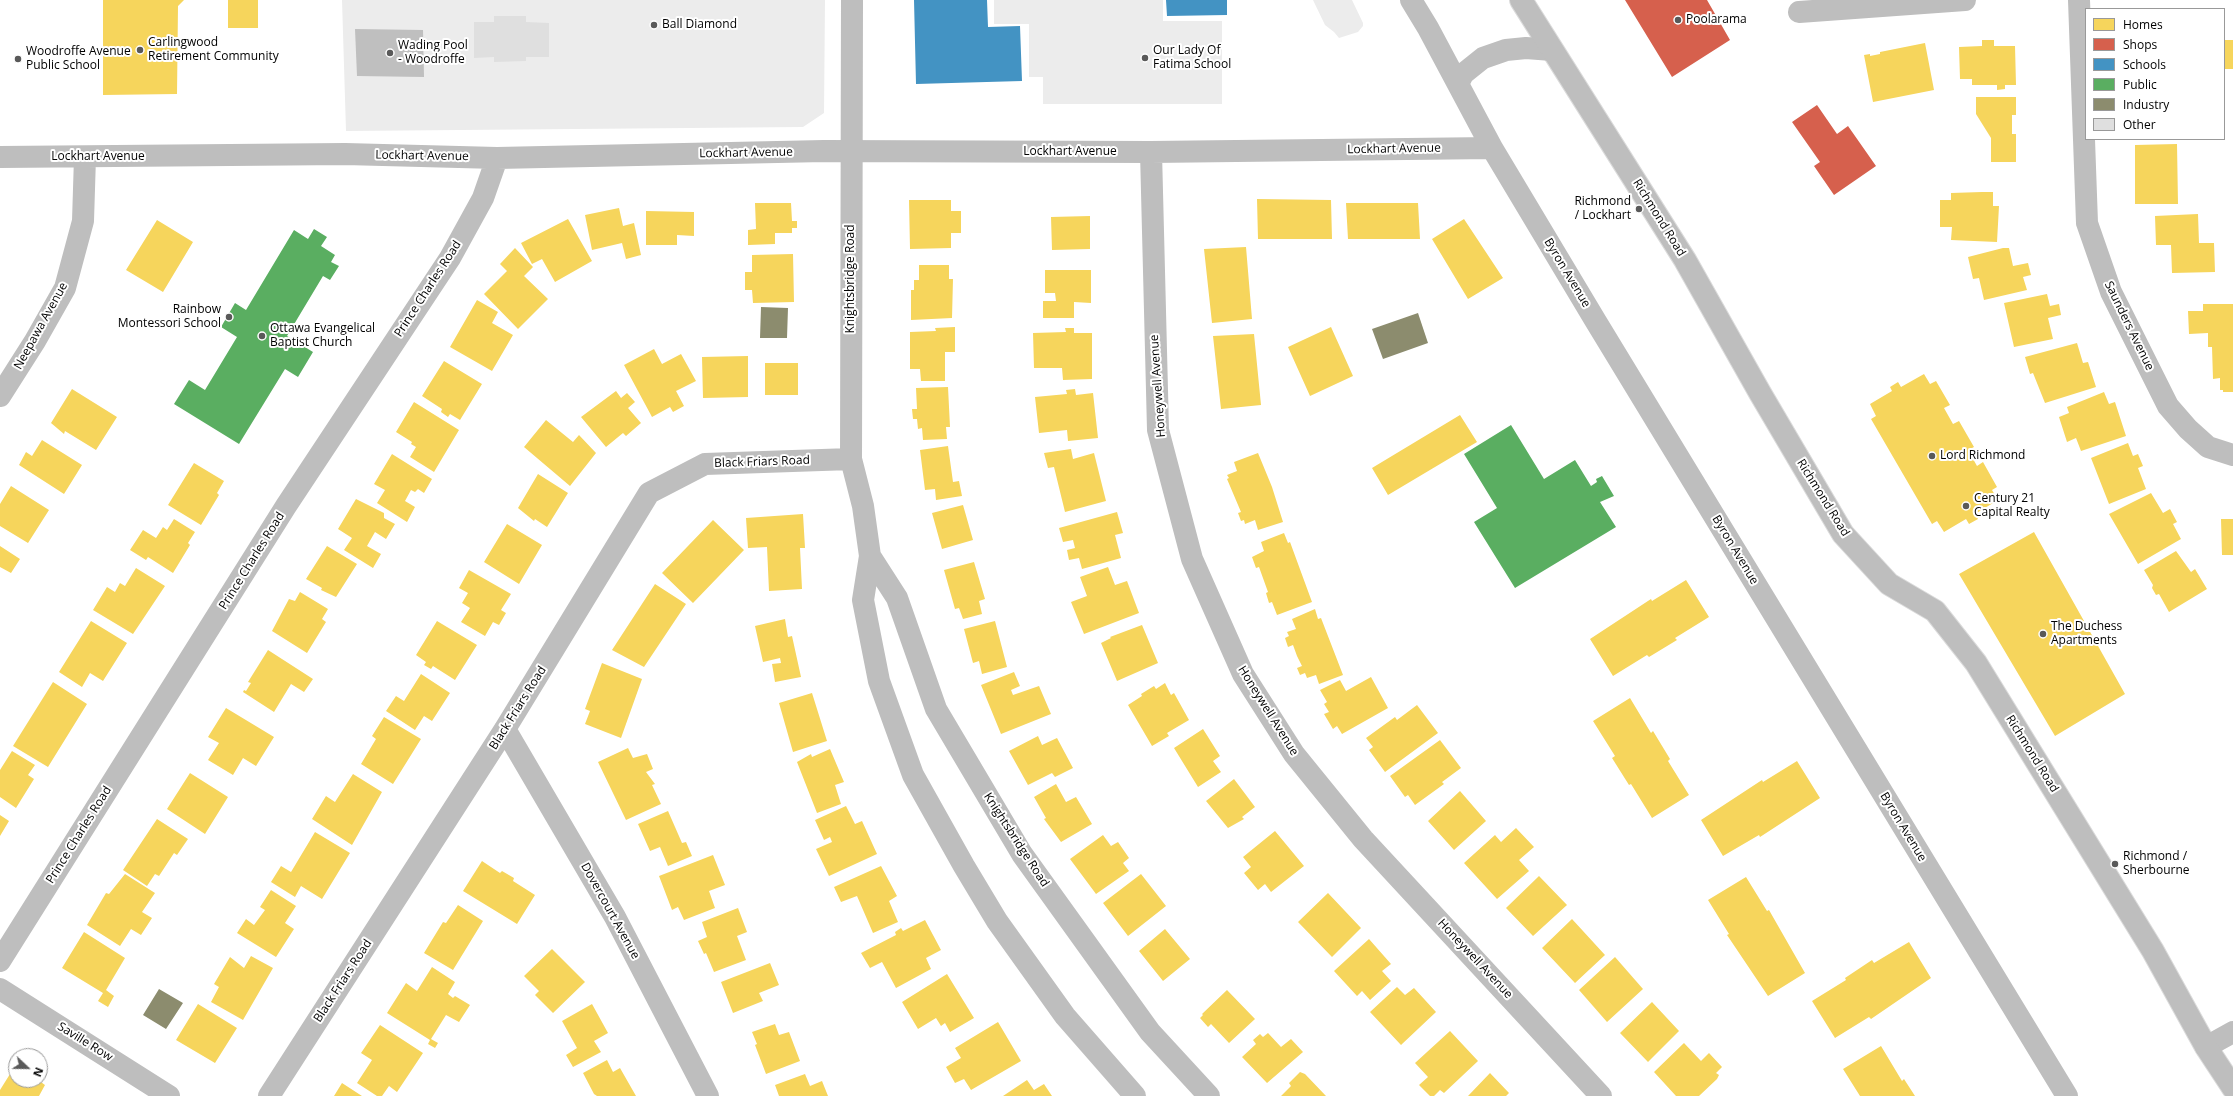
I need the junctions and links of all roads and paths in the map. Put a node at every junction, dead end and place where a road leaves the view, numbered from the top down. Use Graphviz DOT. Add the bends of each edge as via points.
graph roads {
  1 [pos="852,0"];
  2 [pos="1410,0"];
  3 [pos="1521,0"];
  4 [pos="1965,0"];
  5 [pos="2079,0"];
  6 [pos="1799,12"];
  7 [pos="1552,50"];
  8 [pos="1458,84"];
  9 [pos="1492,148"];
  10 [pos="852,151"];
  11 [pos="1151,152"];
  12 [pos="0,157"];
  13 [pos="85,157"];
  14 [pos="497,158"];
  15 [pos="0,396"];
  16 [pos="2233,455"];
  17 [pos="851,459"];
  18 [pos="870,556"];
  19 [pos="505,729"];
  20 [pos="0,961"];
  21 [pos="0,989"];
  22 [pos="2233,1032"];
  23 [pos="2206,1046"];
  24 [pos="2233,1088"];
  25 [pos="169,1096"];
  26 [pos="269,1096"];
  27 [pos="708,1096"];
  28 [pos="1135,1096"];
  29 [pos="1209,1096"];
  30 [pos="1601,1096"];
  31 [pos="2067,1096"];
  1 -- 10 [label="street, Knightsbridge Road"];
  2 -- 8 [label="street, Byron Avenue"];
  3 -- 7 [label="street, Richmond Road"];
  4 -- 6 [label="street"];
  5 -- 16 [label="street, Saunders Avenue" via="2087,223 2111,292 2168,406 2208,447"];
  7 -- 8 [label="street" via="1506,50 1483,58 1463,74"];
  7 -- 23 [label="street, Richmond Road" via="1685,260 1843,534 1889,584 1935,611 1976,663 2153,951"];
  8 -- 9 [label="street, Byron Avenue"];
  9 -- 11 [label="street, Lockhart Avenue"];
  9 -- 31 [label="street, Byron Avenue"];
  10 -- 11 [label="street, Lockhart Avenue"];
  10 -- 14 [label="street, Lockhart Avenue"];
  10 -- 17 [label="street, Knightsbridge Road"];
  11 -- 30 [label="street, Honeywell Avenue" via="1158,430 1192,559 1243,674 1294,754 1363,839"];
  12 -- 13 [label="street, Lockhart Avenue"];
  13 -- 14 [label="street, Lockhart Avenue" via="345,154"];
  13 -- 15 [label="street, Neepawa Avenue" via="83,221 65,288"];
  14 -- 20 [label="street, Prince Charles Road" via="483,198 450,258 286,506"];
  17 -- 18 [label="street, Knightsbridge Road" via="863,506"];
  17 -- 19 [label="street, Black Friars Road" via="705,464 649,492"];
  18 -- 28 [label="street, Knightsbridge Road" via="862,600 879,681 913,775 997,921 1065,1016"];
  18 -- 29 [label="street, Knightsbridge Road" via="897,598 936,709 1022,854 1150,1032"];
  19 -- 26 [label="street, Black Friars Road"];
  19 -- 27 [label="street, Dovercourt Avenue" via="615,917"];
  21 -- 25 [label="street, Saville Row"];
  22 -- 23 [label="street"];
  23 -- 24 [label="street, Richmond Road"];
}
